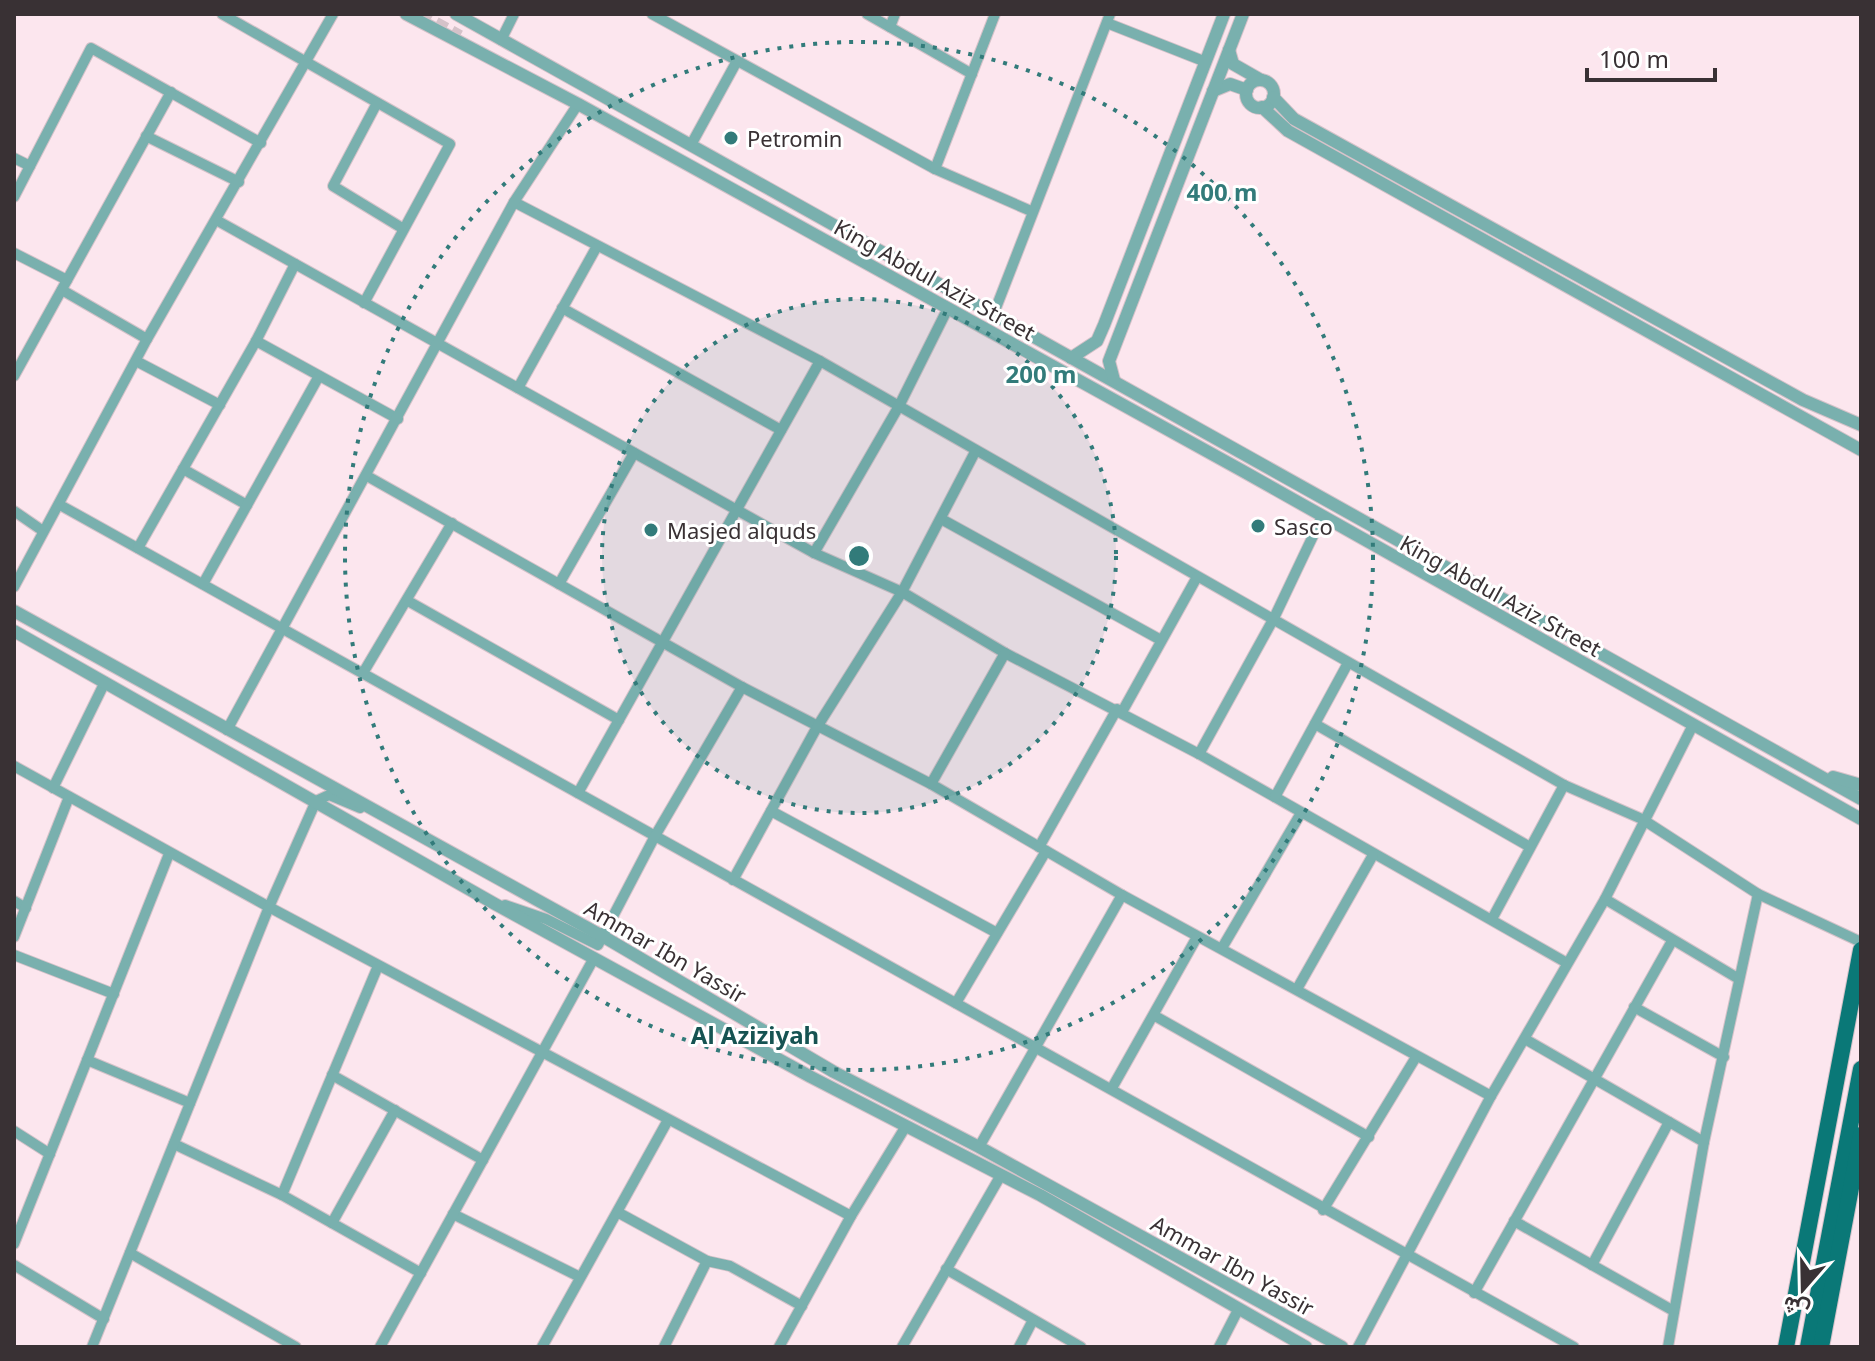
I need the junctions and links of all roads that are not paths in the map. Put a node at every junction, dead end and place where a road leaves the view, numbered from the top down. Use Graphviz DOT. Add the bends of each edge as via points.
graph roads {
  1 [pos="222,14"];
  2 [pos="333,14"];
  3 [pos="406,14"];
  4 [pos="456,14"];
  5 [pos="514,14"];
  6 [pos="652,14"];
  7 [pos="867,14"];
  8 [pos="895,14"];
  9 [pos="995,14"];
  10 [pos="1224,14"];
  11 [pos="1243,14"];
  12 [pos="1108,19"];
  13 [pos="890,27"];
  14 [pos="501,40"];
  15 [pos="1229,50"];
  16 [pos="307,61"];
  17 [pos="737,61"];
  18 [pos="1206,62"];
  19 [pos="972,74"];
  20 [pos="1261,80"];
  21 [pos="1247,90"];
  22 [pos="1213,91"];
  23 [pos="171,92"];
  24 [pos="1273,97"];
  25 [pos="377,103"];
  26 [pos="578,104"];
  27 [pos="1262,107"];
  28 [pos="146,136"];
  29 [pos="261,143"];
  30 [pos="692,143"];
  31 [pos="14,158"];
  32 [pos="30,166"];
  33 [pos="935,169"];
  34 [pos="239,182"];
  35 [pos="14,197"];
  36 [pos="514,202"];
  37 [pos="1031,211"];
  38 [pos="218,221"];
  39 [pos="402,228"];
  40 [pos="596,248"];
  41 [pos="14,253"];
  42 [pos="295,264"];
  43 [pos="65,285"];
  44 [pos="364,303"];
  45 [pos="562,308"];
  46 [pos="947,310"];
  47 [pos="994,313"];
  48 [pos="147,339"];
  49 [pos="256,341"];
  50 [pos="1097,341"];
  51 [pos="439,344"];
  52 [pos="1115,349"];
  53 [pos="1071,358"];
  54 [pos="136,361"];
  55 [pos="820,361"];
  56 [pos="14,376"];
  57 [pos="319,376"];
  58 [pos="1114,380"];
  59 [pos="518,388"];
  60 [pos="220,405"];
  61 [pos="899,406"];
  62 [pos="398,419"];
  63 [pos="1861,425"];
  64 [pos="781,430"];
  65 [pos="1861,450"];
  66 [pos="975,452"];
  67 [pos="634,453"];
  68 [pos="183,469"];
  69 [pos="367,476"];
  70 [pos="60,505"];
  71 [pos="247,505"];
  72 [pos="736,510"];
  73 [pos="14,511"];
  74 [pos="1322,517"];
  75 [pos="943,520"];
  76 [pos="452,523"];
  77 [pos="43,531"];
  78 [pos="138,548"];
  79 [pos="814,553"];
  80 [pos="1197,577"];
  81 [pos="203,584"];
  82 [pos="559,584"];
  83 [pos="14,587"];
  84 [pos="902,592"];
  85 [pos="408,601"];
  86 [pos="14,611"];
  87 [pos="1274,618"];
  88 [pos="280,627"];
  89 [pos="14,631"];
  90 [pos="1159,639"];
  91 [pos="662,642"];
  92 [pos="1005,653"];
  93 [pos="1348,663"];
  94 [pos="363,673"];
  95 [pos="105,682"];
  96 [pos="742,687"];
  97 [pos="1120,710"];
  98 [pos="619,720"];
  99 [pos="1315,724"];
  100 [pos="1693,725"];
  101 [pos="817,727"];
  102 [pos="227,730"];
  103 [pos="1199,754"];
  104 [pos="14,766"];
  105 [pos="1810,770"];
  106 [pos="931,784"];
  107 [pos="1564,785"];
  108 [pos="1861,785"];
  109 [pos="53,788"];
  110 [pos="578,793"];
  111 [pos="69,797"];
  112 [pos="1275,797"];
  113 [pos="1861,799"];
  114 [pos="316,801"];
  115 [pos="1836,804"];
  116 [pos="771,811"];
  117 [pos="1301,813"];
  118 [pos="1642,819"];
  119 [pos="1861,819"];
  120 [pos="392,821"];
  121 [pos="1861,829"];
  122 [pos="655,836"];
  123 [pos="1530,847"];
  124 [pos="1043,849"];
  125 [pos="169,854"];
  126 [pos="1373,855"];
  127 [pos="733,880"];
  128 [pos="1758,894"];
  129 [pos="1122,895"];
  130 [pos="486,899"];
  131 [pos="1605,899"];
  132 [pos="14,901"];
  133 [pos="269,907"];
  134 [pos="26,908"];
  135 [pos="1492,919"];
  136 [pos="997,933"];
  137 [pos="14,937"];
  138 [pos="604,937"];
  139 [pos="1197,937"];
  140 [pos="1672,941"];
  141 [pos="1861,942"];
  142 [pos="1222,948"];
  143 [pos="1861,950"];
  144 [pos="14,955"];
  145 [pos="594,958"];
  146 [pos="1567,963"];
  147 [pos="378,966"];
  148 [pos="1739,979"];
  149 [pos="1297,989"];
  150 [pos="114,994"];
  151 [pos="956,1003"];
  152 [pos="1634,1007"];
  153 [pos="1861,1010"];
  154 [pos="1155,1016"];
  155 [pos="1525,1039"];
  156 [pos="1037,1047"];
  157 [pos="541,1054"];
  158 [pos="1416,1057"];
  159 [pos="1724,1057"];
  160 [pos="87,1060"];
  161 [pos="1861,1069"];
  162 [pos="332,1075"];
  163 [pos="1592,1080"];
  164 [pos="1112,1088"];
  165 [pos="1491,1096"];
  166 [pos="190,1103"];
  167 [pos="395,1110"];
  168 [pos="668,1120"];
  169 [pos="1669,1122"];
  170 [pos="906,1126"];
  171 [pos="14,1131"];
  172 [pos="1861,1135"];
  173 [pos="1369,1137"];
  174 [pos="1704,1142"];
  175 [pos="174,1144"];
  176 [pos="979,1147"];
  177 [pos="50,1154"];
  178 [pos="483,1160"];
  179 [pos="1001,1175"];
  180 [pos="282,1195"];
  181 [pos="1323,1210"];
  182 [pos="619,1213"];
  183 [pos="453,1214"];
  184 [pos="851,1216"];
  185 [pos="1514,1221"];
  186 [pos="332,1223"];
  187 [pos="14,1244"];
  188 [pos="130,1253"];
  189 [pos="1404,1254"];
  190 [pos="707,1261"];
  191 [pos="14,1265"];
  192 [pos="1592,1265"];
  193 [pos="946,1269"];
  194 [pos="421,1273"];
  195 [pos="580,1277"];
  196 [pos="1474,1293"];
  197 [pos="802,1306"];
  198 [pos="1238,1310"];
  199 [pos="1672,1310"];
  200 [pos="104,1319"];
  201 [pos="1033,1320"];
  202 [pos="781,1343"];
  203 [pos="92,1347"];
  204 [pos="296,1347"];
  205 [pos="380,1347"];
  206 [pos="542,1347"];
  207 [pos="664,1347"];
  208 [pos="796,1347"];
  209 [pos="902,1347"];
  210 [pos="1019,1347"];
  211 [pos="1081,1347"];
  212 [pos="1219,1347"];
  213 [pos="1306,1347"];
  214 [pos="1342,1347"];
  215 [pos="1358,1347"];
  216 [pos="1574,1347"];
  217 [pos="1668,1347"];
  218 [pos="1786,1347"];
  219 [pos="1796,1347"];
  220 [pos="1808,1347"];
  221 [pos="1821,1347"];
  1 -- 16 [label="street"];
  2 -- 16 [label="street"];
  3 -- 26 [label="street, King Abdul Aziz Street"];
  4 -- 14 [label="street, King Abdul Aziz Street"];
  5 -- 14 [label="street"];
  6 -- 17 [label="street"];
  7 -- 13 [label="street"];
  8 -- 13 [label="street"];
  9 -- 19 [label="street"];
  10 -- 18 [label="street"];
  11 -- 15 [label="street"];
  12 -- 18 [label="street"];
  12 -- 37 [label="street"];
  13 -- 19 [label="street"];
  14 -- 30 [label="street, King Abdul Aziz Street"];
  15 -- 20 [label="street" via="1233,64"];
  15 -- 22 [label="street"];
  16 -- 25 [label="street"];
  16 -- 29 [label="street"];
  17 -- 30 [label="street"];
  17 -- 33 [label="street"];
  18 -- 50 [label="street"];
  19 -- 33 [label="street"];
  20 -- 21 [label="street"];
  20 -- 24 [label="street" via="1270,85"];
  21 -- 22 [label="street" via="1230,84"];
  21 -- 27 [label="street" via="1250,103"];
  22 -- 52 [label="street"];
  23 -- 28 [label="street"];
  23 -- 29 [label="street"];
  23 -- 32 [label="street" via="91,48"];
  24 -- 27 [label="street"];
  24 -- 63 [label="street" via="1294,119 1803,400"];
  25 -- 39 [label="street" via="333,186"];
  25 -- 39 [label="street" via="450,144"];
  26 -- 36 [label="street"];
  26 -- 46 [label="street, King Abdul Aziz Street"];
  27 -- 65 [label="street" via="1288,131"];
  28 -- 34 [label="street"];
  28 -- 43 [label="street"];
  29 -- 34 [label="street"];
  30 -- 47 [label="street, King Abdul Aziz Street"];
  31 -- 32 [label="street"];
  32 -- 35 [label="street"];
  33 -- 37 [label="street"];
  34 -- 38 [label="street"];
  36 -- 40 [label="street"];
  36 -- 51 [label="street"];
  37 -- 47 [label="street"];
  38 -- 42 [label="street"];
  38 -- 48 [label="street"];
  39 -- 44 [label="street"];
  40 -- 45 [label="street"];
  40 -- 55 [label="street"];
  41 -- 43 [label="street"];
  42 -- 44 [label="street"];
  42 -- 49 [label="street"];
  43 -- 48 [label="street"];
  43 -- 56 [label="street"];
  44 -- 51 [label="street"];
  45 -- 59 [label="street"];
  45 -- 64 [label="street"];
  46 -- 61 [label="street"];
  46 -- 74 [label="street, King Abdul Aziz Street"];
  47 -- 53 [label="street, King Abdul Aziz Street"];
  48 -- 54 [label="street"];
  49 -- 57 [label="street"];
  49 -- 60 [label="street"];
  50 -- 52 [label="street"];
  50 -- 53 [label="street"];
  51 -- 59 [label="street"];
  51 -- 62 [label="street"];
  52 -- 58 [label="street" via="1109,366"];
  53 -- 58 [label="street, King Abdul Aziz Street"];
  54 -- 60 [label="street"];
  54 -- 70 [label="street"];
  55 -- 61 [label="street"];
  55 -- 64 [label="street"];
  57 -- 62 [label="street"];
  57 -- 71 [label="street"];
  58 -- 105 [label="street, King Abdul Aziz Street"];
  59 -- 67 [label="street"];
  60 -- 68 [label="street"];
  61 -- 66 [label="street"];
  61 -- 79 [label="street"];
  62 -- 69 [label="street"];
  64 -- 72 [label="street"];
  66 -- 75 [label="street"];
  66 -- 80 [label="street"];
  67 -- 72 [label="street"];
  67 -- 82 [label="street"];
  68 -- 71 [label="street"];
  68 -- 78 [label="street"];
  69 -- 76 [label="street"];
  69 -- 88 [label="street"];
  70 -- 77 [label="street"];
  70 -- 78 [label="street"];
  71 -- 81 [label="street"];
  72 -- 79 [label="street"];
  72 -- 91 [label="street"];
  73 -- 77 [label="street"];
  74 -- 87 [label="street"];
  74 -- 100 [label="street, King Abdul Aziz Street"];
  75 -- 84 [label="street"];
  75 -- 90 [label="street"];
  76 -- 82 [label="street"];
  76 -- 85 [label="street"];
  77 -- 83 [label="street"];
  78 -- 81 [label="street"];
  79 -- 84 [label="street"];
  80 -- 87 [label="street"];
  80 -- 90 [label="street"];
  81 -- 88 [label="street"];
  82 -- 91 [label="street"];
  84 -- 92 [label="street"];
  84 -- 101 [label="street"];
  85 -- 94 [label="street"];
  85 -- 98 [label="street"];
  86 -- 102 [label="street, Ammar Ibn Yassir"];
  87 -- 93 [label="street"];
  87 -- 103 [label="street"];
  88 -- 94 [label="street"];
  88 -- 102 [label="street"];
  89 -- 95 [label="street, Ammar Ibn Yassir"];
  90 -- 97 [label="street"];
  91 -- 96 [label="street"];
  91 -- 98 [label="street"];
  92 -- 97 [label="street"];
  92 -- 106 [label="street"];
  93 -- 99 [label="street"];
  93 -- 107 [label="street"];
  94 -- 110 [label="street"];
  95 -- 109 [label="street"];
  95 -- 114 [label="street, Ammar Ibn Yassir"];
  96 -- 101 [label="street"];
  96 -- 122 [label="street"];
  97 -- 103 [label="street"];
  97 -- 124 [label="street"];
  98 -- 110 [label="street"];
  99 -- 112 [label="street"];
  99 -- 123 [label="street"];
  100 -- 115 [label="street, King Abdul Aziz Street"];
  100 -- 118 [label="street"];
  101 -- 106 [label="street"];
  101 -- 116 [label="street"];
  102 -- 120 [label="street, Ammar Ibn Yassir"];
  103 -- 112 [label="street"];
  104 -- 109 [label="street"];
  105 -- 108 [label="street"];
  105 -- 113 [label="street, King Abdul Aziz Street"];
  106 -- 124 [label="street"];
  107 -- 118 [label="street"];
  107 -- 123 [label="street"];
  109 -- 111 [label="street"];
  110 -- 122 [label="street"];
  111 -- 125 [label="street"];
  111 -- 134 [label="street"];
  112 -- 117 [label="street"];
  114 -- 120 [label="street" via="329,795"];
  114 -- 130 [label="street, Ammar Ibn Yassir"];
  114 -- 133 [label="street"];
  115 -- 119 [label="street, King Abdul Aziz Street"];
  115 -- 121 [label="street"];
  116 -- 127 [label="street"];
  116 -- 136 [label="street"];
  117 -- 126 [label="street"];
  117 -- 142 [label="street"];
  118 -- 128 [label="street"];
  118 -- 131 [label="street"];
  120 -- 138 [label="street, Ammar Ibn Yassir"];
  122 -- 127 [label="street"];
  122 -- 138 [label="street"];
  123 -- 135 [label="street"];
  124 -- 129 [label="street"];
  124 -- 136 [label="street"];
  125 -- 133 [label="street"];
  125 -- 150 [label="street"];
  126 -- 135 [label="street"];
  126 -- 149 [label="street"];
  127 -- 151 [label="street"];
  128 -- 141 [label="street"];
  128 -- 148 [label="street"];
  129 -- 139 [label="street"];
  129 -- 156 [label="street"];
  130 -- 138 [label="street" via="546,919 598,945"];
  130 -- 145 [label="street, Ammar Ibn Yassir"];
  131 -- 140 [label="street"];
  131 -- 146 [label="street"];
  132 -- 134 [label="street"];
  133 -- 147 [label="street"];
  133 -- 166 [label="street"];
  134 -- 137 [label="street"];
  135 -- 146 [label="street"];
  136 -- 151 [label="street"];
  138 -- 176 [label="street, Ammar Ibn Yassir" via="821,1064"];
  139 -- 142 [label="street"];
  139 -- 154 [label="street"];
  140 -- 148 [label="street"];
  140 -- 152 [label="street"];
  142 -- 149 [label="street"];
  143 -- 218 [label="main road"];
  144 -- 150 [label="street"];
  145 -- 157 [label="street"];
  145 -- 170 [label="street, Ammar Ibn Yassir"];
  146 -- 155 [label="street"];
  147 -- 157 [label="street"];
  147 -- 162 [label="street"];
  148 -- 159 [label="street"];
  149 -- 158 [label="street"];
  150 -- 160 [label="street"];
  151 -- 156 [label="street"];
  152 -- 159 [label="street"];
  152 -- 163 [label="street"];
  153 -- 219 [label="main road"];
  154 -- 164 [label="street"];
  154 -- 173 [label="street"];
  155 -- 163 [label="street"];
  155 -- 165 [label="street"];
  156 -- 164 [label="street"];
  156 -- 176 [label="street"];
  157 -- 168 [label="street"];
  157 -- 178 [label="street"];
  158 -- 165 [label="street"];
  158 -- 173 [label="street"];
  159 -- 174 [label="street"];
  160 -- 166 [label="street"];
  160 -- 177 [label="street"];
  161 -- 220 [label="main road"];
  162 -- 167 [label="street"];
  162 -- 180 [label="street"];
  163 -- 169 [label="street"];
  163 -- 185 [label="street"];
  164 -- 181 [label="street"];
  165 -- 189 [label="street"];
  166 -- 175 [label="street"];
  167 -- 178 [label="street"];
  167 -- 186 [label="street"];
  168 -- 182 [label="street"];
  168 -- 184 [label="street"];
  169 -- 174 [label="street"];
  169 -- 192 [label="street"];
  170 -- 179 [label="street, Ammar Ibn Yassir"];
  170 -- 184 [label="street"];
  171 -- 177 [label="street"];
  172 -- 221 [label="main road"];
  173 -- 181 [label="street"];
  174 -- 199 [label="street"];
  175 -- 180 [label="street"];
  175 -- 188 [label="street"];
  176 -- 214 [label="street, Ammar Ibn Yassir"];
  177 -- 187 [label="street"];
  178 -- 183 [label="street"];
  179 -- 193 [label="street"];
  179 -- 198 [label="street, Ammar Ibn Yassir"];
  180 -- 186 [label="street"];
  181 -- 189 [label="street"];
  182 -- 190 [label="street"];
  182 -- 195 [label="street"];
  183 -- 194 [label="street"];
  183 -- 195 [label="street"];
  184 -- 197 [label="street"];
  185 -- 192 [label="street"];
  185 -- 196 [label="street"];
  186 -- 194 [label="street"];
  188 -- 200 [label="street"];
  188 -- 204 [label="street"];
  189 -- 196 [label="street"];
  189 -- 215 [label="street"];
  190 -- 197 [label="street" via="730,1266"];
  190 -- 207 [label="street"];
  191 -- 200 [label="street"];
  192 -- 199 [label="street"];
  193 -- 201 [label="street"];
  193 -- 209 [label="street"];
  194 -- 205 [label="street"];
  195 -- 206 [label="street"];
  196 -- 216 [label="street"];
  197 -- 202 [label="street"];
  198 -- 212 [label="street"];
  198 -- 213 [label="street, Ammar Ibn Yassir"];
  199 -- 217 [label="street"];
  200 -- 203 [label="street"];
  201 -- 210 [label="street"];
  201 -- 211 [label="street"];
  202 -- 208 [label="street"];
}
